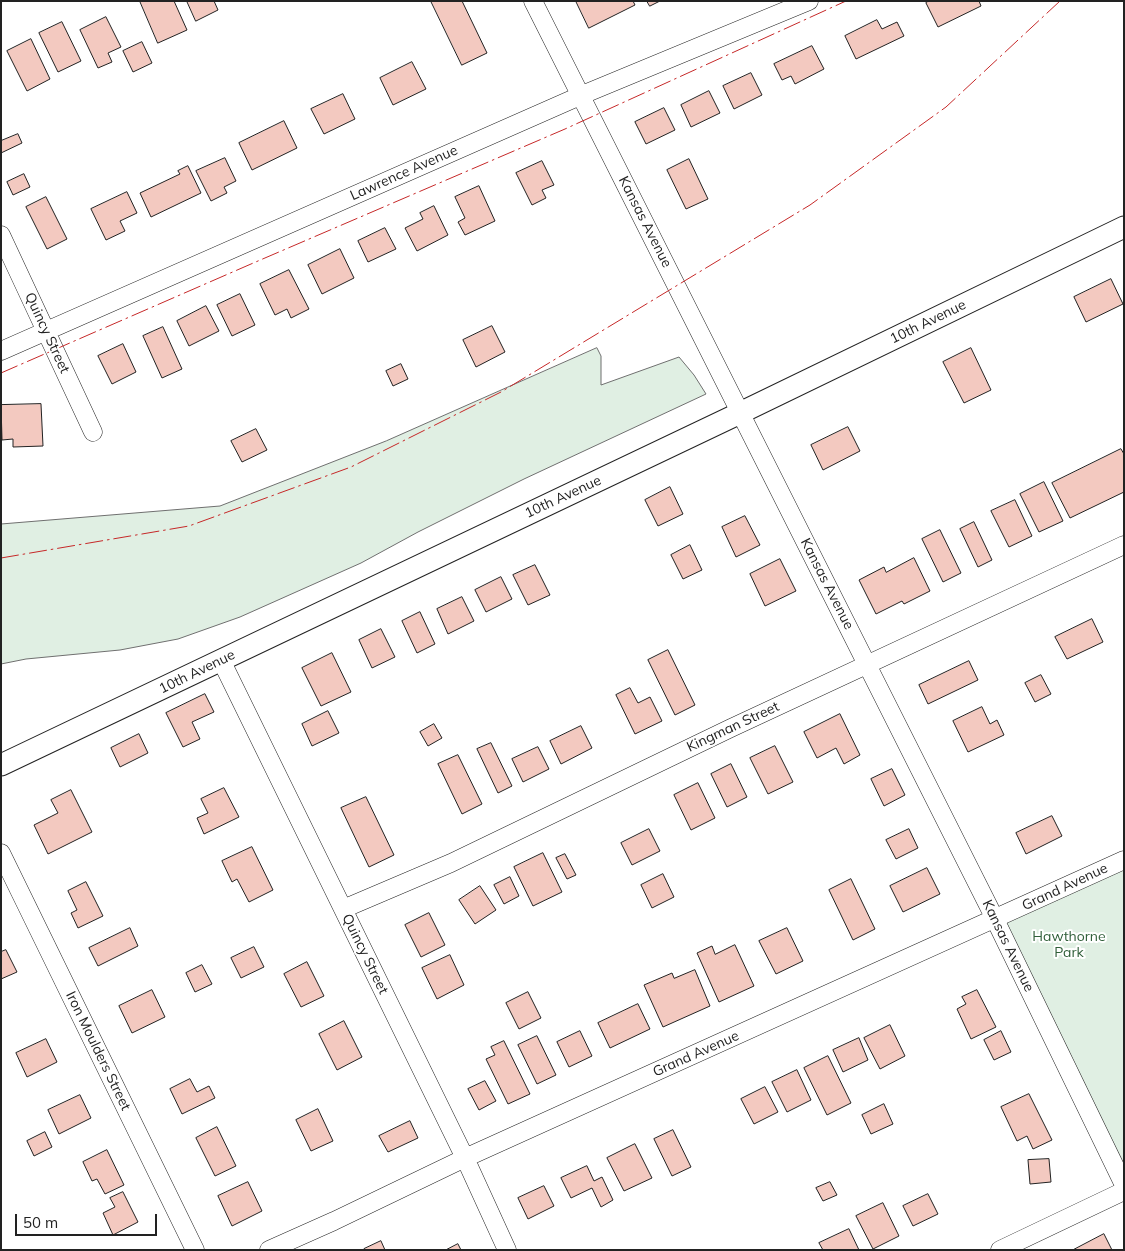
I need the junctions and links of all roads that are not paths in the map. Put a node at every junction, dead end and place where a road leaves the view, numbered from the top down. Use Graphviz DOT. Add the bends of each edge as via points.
graph roads {
  1 [pos="533,1"];
  2 [pos="809,1"];
  3 [pos="582,94"];
  4 [pos="1124,227"];
  5 [pos="1,235"];
  6 [pos="46,332"];
  7 [pos="1,352"];
  8 [pos="740,413"];
  9 [pos="93,432"];
  10 [pos="1124,545"];
  11 [pos="221,660"];
  12 [pos="867,664"];
  13 [pos="1,765"];
  14 [pos="1,853"];
  15 [pos="1124,860"];
  16 [pos="343,909"];
  17 [pos="995,919"];
  18 [pos="464,1158"];
  19 [pos="1120,1167"];
  20 [pos="1124,1184"];
  21 [pos="1124,1191"];
  22 [pos="195,1250"];
  23 [pos="269,1250"];
  24 [pos="506,1250"];
  25 [pos="1000,1250"];
  1 -- 3 [label="street, Kansas Avenue"];
  2 -- 3 [label="street, Lawrence Avenue"];
  3 -- 6 [label="street, Lawrence Avenue"];
  3 -- 8 [label="street, Kansas Avenue"];
  4 -- 8 [label="street, 10th Avenue"];
  5 -- 6 [label="street, Quincy Street"];
  6 -- 7 [label="street, Lawrence Avenue"];
  6 -- 9 [label="street, Quincy Street"];
  8 -- 11 [label="street, 10th Avenue"];
  8 -- 12 [label="street, Kansas Avenue"];
  10 -- 12 [label="street, Kingman Street"];
  11 -- 13 [label="street, 10th Avenue"];
  11 -- 16 [label="street, Quincy Street"];
  12 -- 16 [label="street, Kingman Street" via="451,863"];
  12 -- 17 [label="street, Kansas Avenue"];
  14 -- 22 [label="street, Iron Moulders Street"];
  15 -- 17 [label="street, Grand Avenue"];
  16 -- 18 [label="street, Quincy Street"];
  17 -- 18 [label="street, Grand Avenue"];
  17 -- 19 [label="street, Kansas Avenue"];
  18 -- 23 [label="street, Grand Avenue"];
  18 -- 24 [label="street, Quincy Street"];
  19 -- 20 [label="street, Kansas Avenue"];
  21 -- 25 [label="street"];
}
